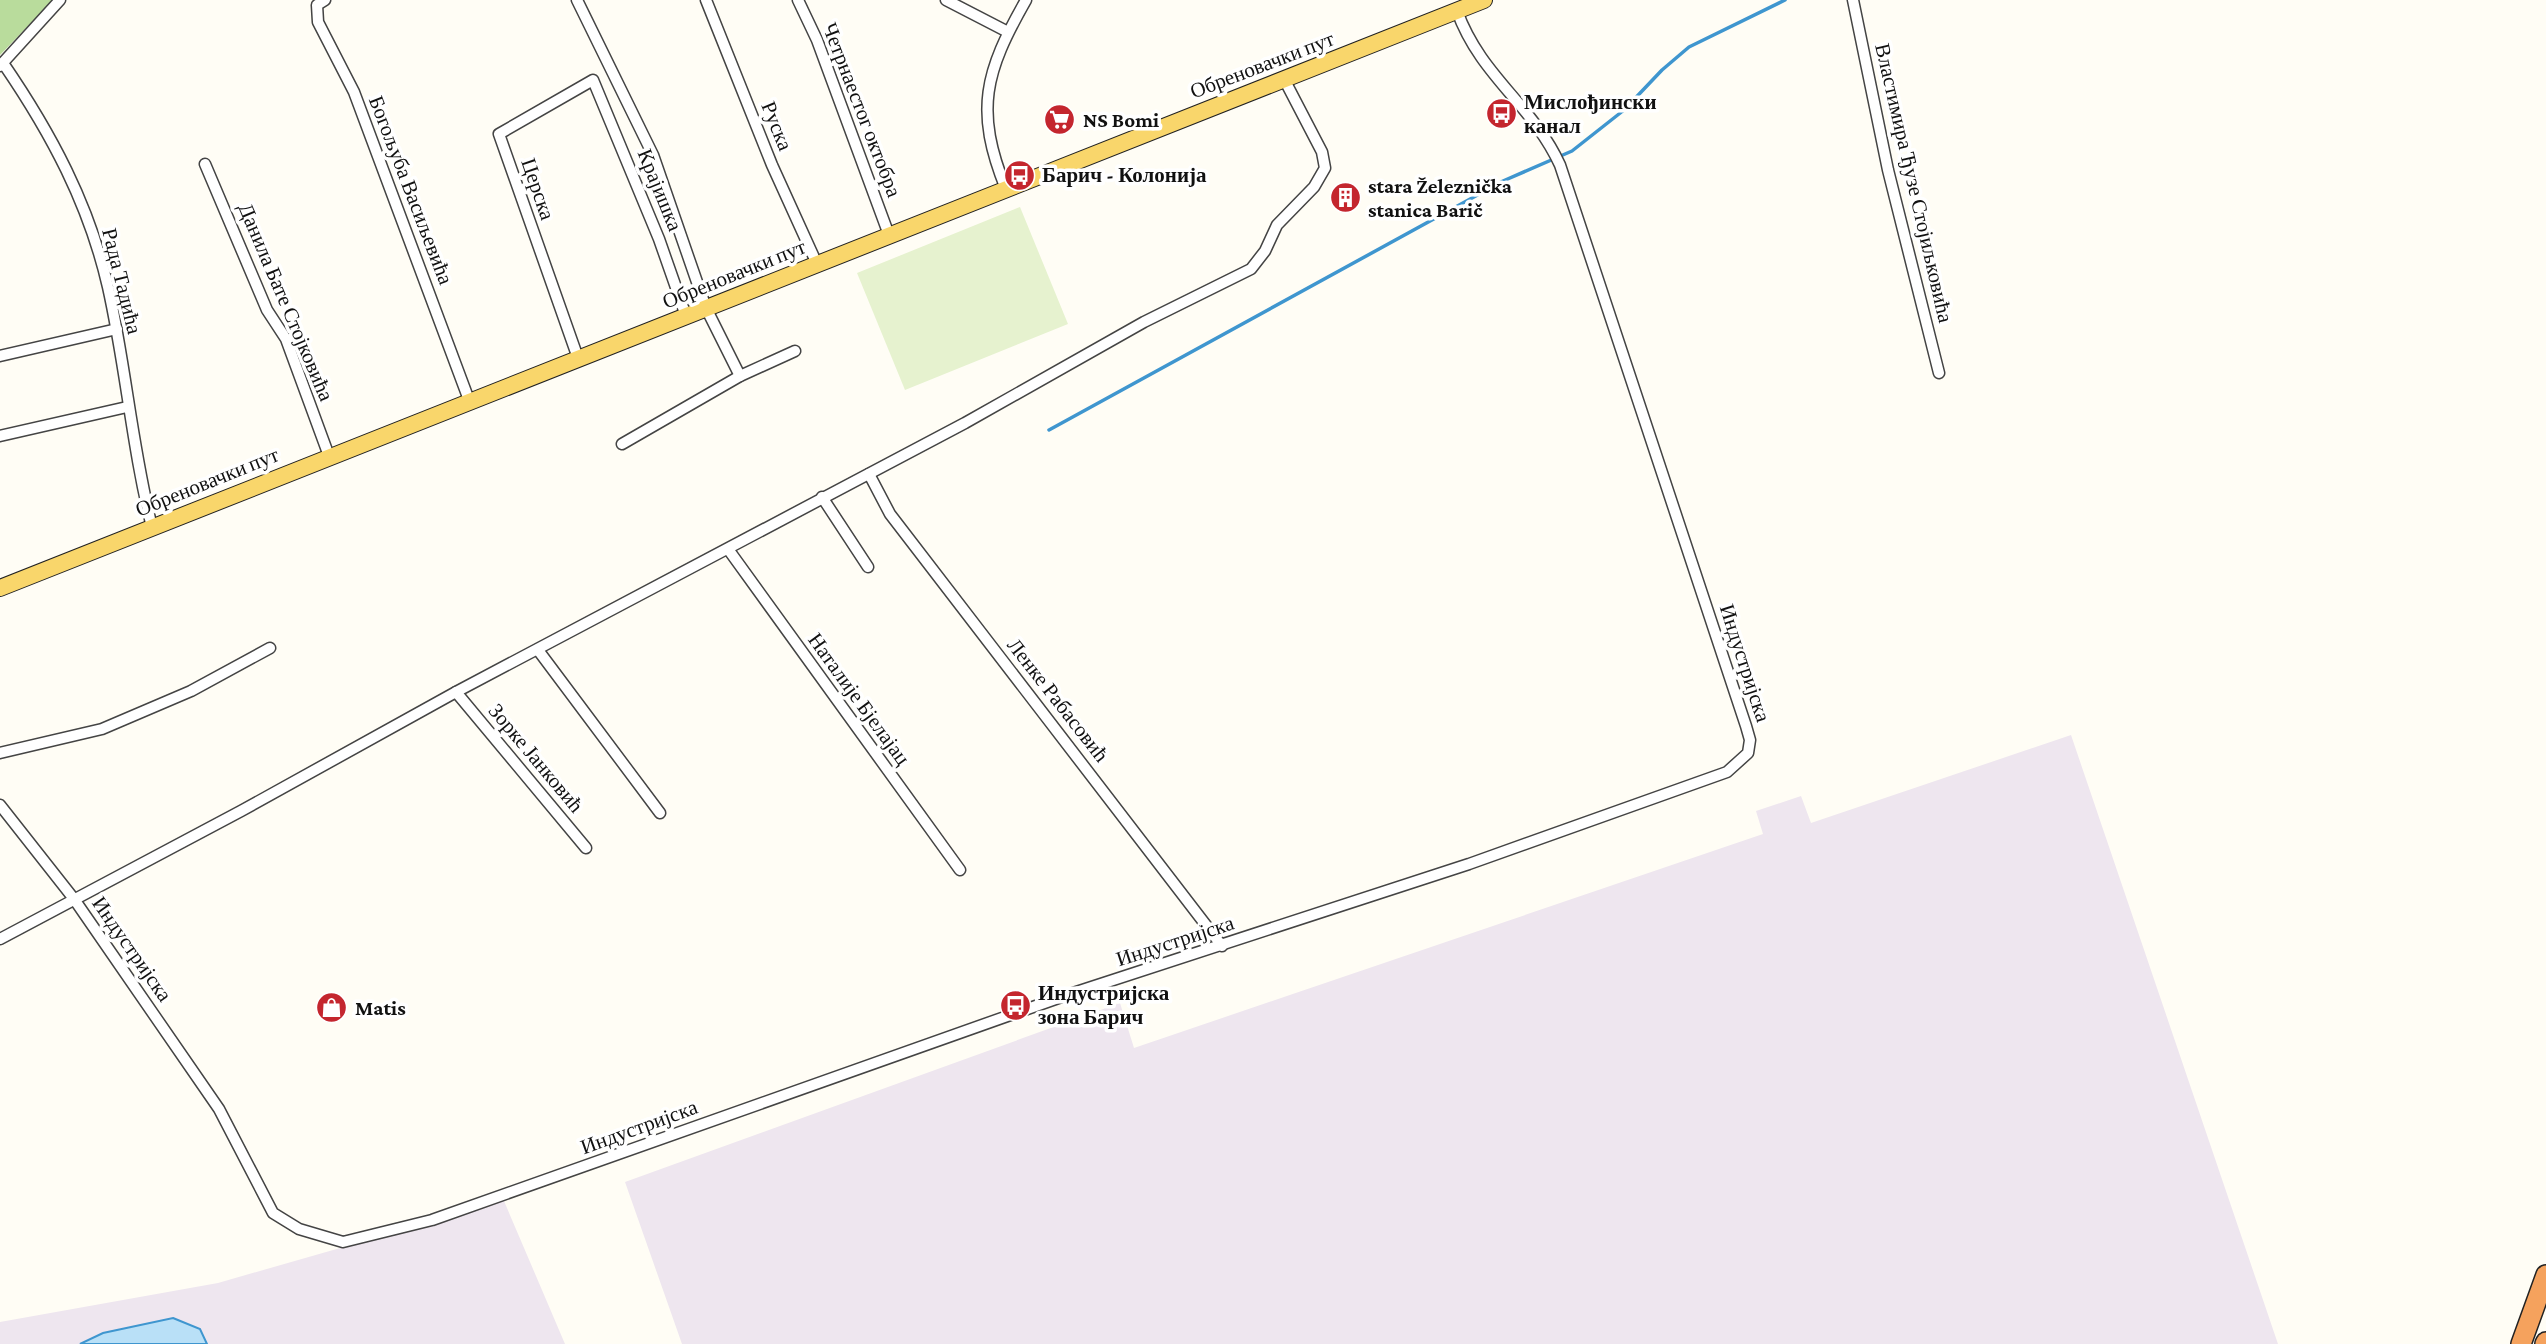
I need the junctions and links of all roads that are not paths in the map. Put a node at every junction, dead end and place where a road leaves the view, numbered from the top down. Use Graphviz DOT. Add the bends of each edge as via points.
graph roads {
  1 [pos="60,0"];
  2 [pos="325,0"];
  3 [pos="577,0"];
  4 [pos="706,0"];
  5 [pos="798,0"];
  6 [pos="946,0"];
  7 [pos="1026,0"];
  8 [pos="1484,0"];
  9 [pos="1853,0"];
  10 [pos="1457,11"];
  11 [pos="1007,32"];
  12 [pos="2,65"];
  13 [pos="1283,79"];
  14 [pos="593,80"];
  15 [pos="205,164"];
  16 [pos="1006,189"];
  17 [pos="889,235"];
  18 [pos="817,264"];
  19 [pos="706,308"];
  20 [pos="686,316"];
  21 [pos="117,329"];
  22 [pos="795,351"];
  23 [pos="0,356"];
  24 [pos="578,358"];
  25 [pos="1939,373"];
  26 [pos="740,376"];
  27 [pos="469,400"];
  28 [pos="127,407"];
  29 [pos="0,436"];
  30 [pos="622,444"];
  31 [pos="329,456"];
  32 [pos="869,474"];
  33 [pos="822,497"];
  34 [pos="152,527"];
  35 [pos="728,549"];
  36 [pos="868,567"];
  37 [pos="0,588"];
  38 [pos="270,648"];
  39 [pos="538,650"];
  40 [pos="456,692"];
  41 [pos="0,753"];
  42 [pos="0,805"];
  43 [pos="660,813"];
  44 [pos="586,848"];
  45 [pos="960,870"];
  46 [pos="74,900"];
  47 [pos="0,939"];
  48 [pos="1222,946"];
  49 [pos="2546,1275"];
  50 [pos="2521,1344"];
  1 -- 12 [label="street, Рада Тадића"];
  2 -- 27 [label="street, Богољуба Васиљевића" via="317,5 318,22 354,92"];
  3 -- 19 [label="street" via="653,155"];
  4 -- 18 [label="street, Руска"];
  5 -- 17 [label="street, Четрнаестог октобра"];
  6 -- 11 [label="street"];
  7 -- 11 [label="street"];
  8 -- 10 [label="main road, Обреновачки пут"];
  9 -- 25 [label="street, Властимира Ђузе Стојиљковића" via="1888,170"];
  10 -- 13 [label="main road, Обреновачки пут"];
  10 -- 48 [label="street, Индустријска" via="1472,47 1536,123 1560,165 1746,726 1748,753 1727,772"];
  11 -- 16 [label="street" via="991,75 986,112 990,146"];
  12 -- 21 [label="street, Рада Тадића" via="44,122 67,170 96,245"];
  13 -- 16 [label="main road, Обреновачки пут"];
  13 -- 32 [label="street" via="1322,152 1325,168 1314,187 1277,225 1251,269"];
  14 -- 20 [label="street, Крајишка"];
  14 -- 24 [label="street, Церска" via="499,134"];
  15 -- 31 [label="street, Данила Бате Стојковића" via="267,310 286,340"];
  16 -- 17 [label="main road, Обреновачки пут"];
  17 -- 18 [label="main road, Обреновачки пут"];
  18 -- 19 [label="main road, Обреновачки пут"];
  19 -- 20 [label="main road, Обреновачки пут"];
  19 -- 26 [label="street"];
  20 -- 24 [label="main road, Обреновачки пут"];
  21 -- 23 [label="street"];
  21 -- 28 [label="street, Рада Тадића"];
  22 -- 26 [label="street"];
  24 -- 27 [label="main road, Обреновачки пут"];
  26 -- 30 [label="street"];
  27 -- 31 [label="main road, Обреновачки пут"];
  28 -- 29 [label="street"];
  28 -- 34 [label="street, Рада Тадића"];
  31 -- 34 [label="main road, Обреновачки пут"];
  32 -- 33 [label="street"];
  32 -- 48 [label="street, Ленке Рабасовић" via="890,514"];
  33 -- 35 [label="street"];
  33 -- 36 [label="street"];
  34 -- 37 [label="main road, Обреновачки пут"];
  35 -- 39 [label="street"];
  35 -- 45 [label="street, Наталије Бјелајац"];
  38 -- 41 [label="street" via="169,701 102,729"];
  39 -- 40 [label="street"];
  39 -- 43 [label="street"];
  40 -- 44 [label="street, Зорке Јанковић"];
  40 -- 46 [label="street"];
  42 -- 46 [label="street, Индустријска"];
  46 -- 47 [label="street"];
  46 -- 48 [label="street, Индустријска" via="219,1110 272,1213 299,1229 343,1242 432,1220 1064,996"];
  49 -- 50 [label="highway"];
}
